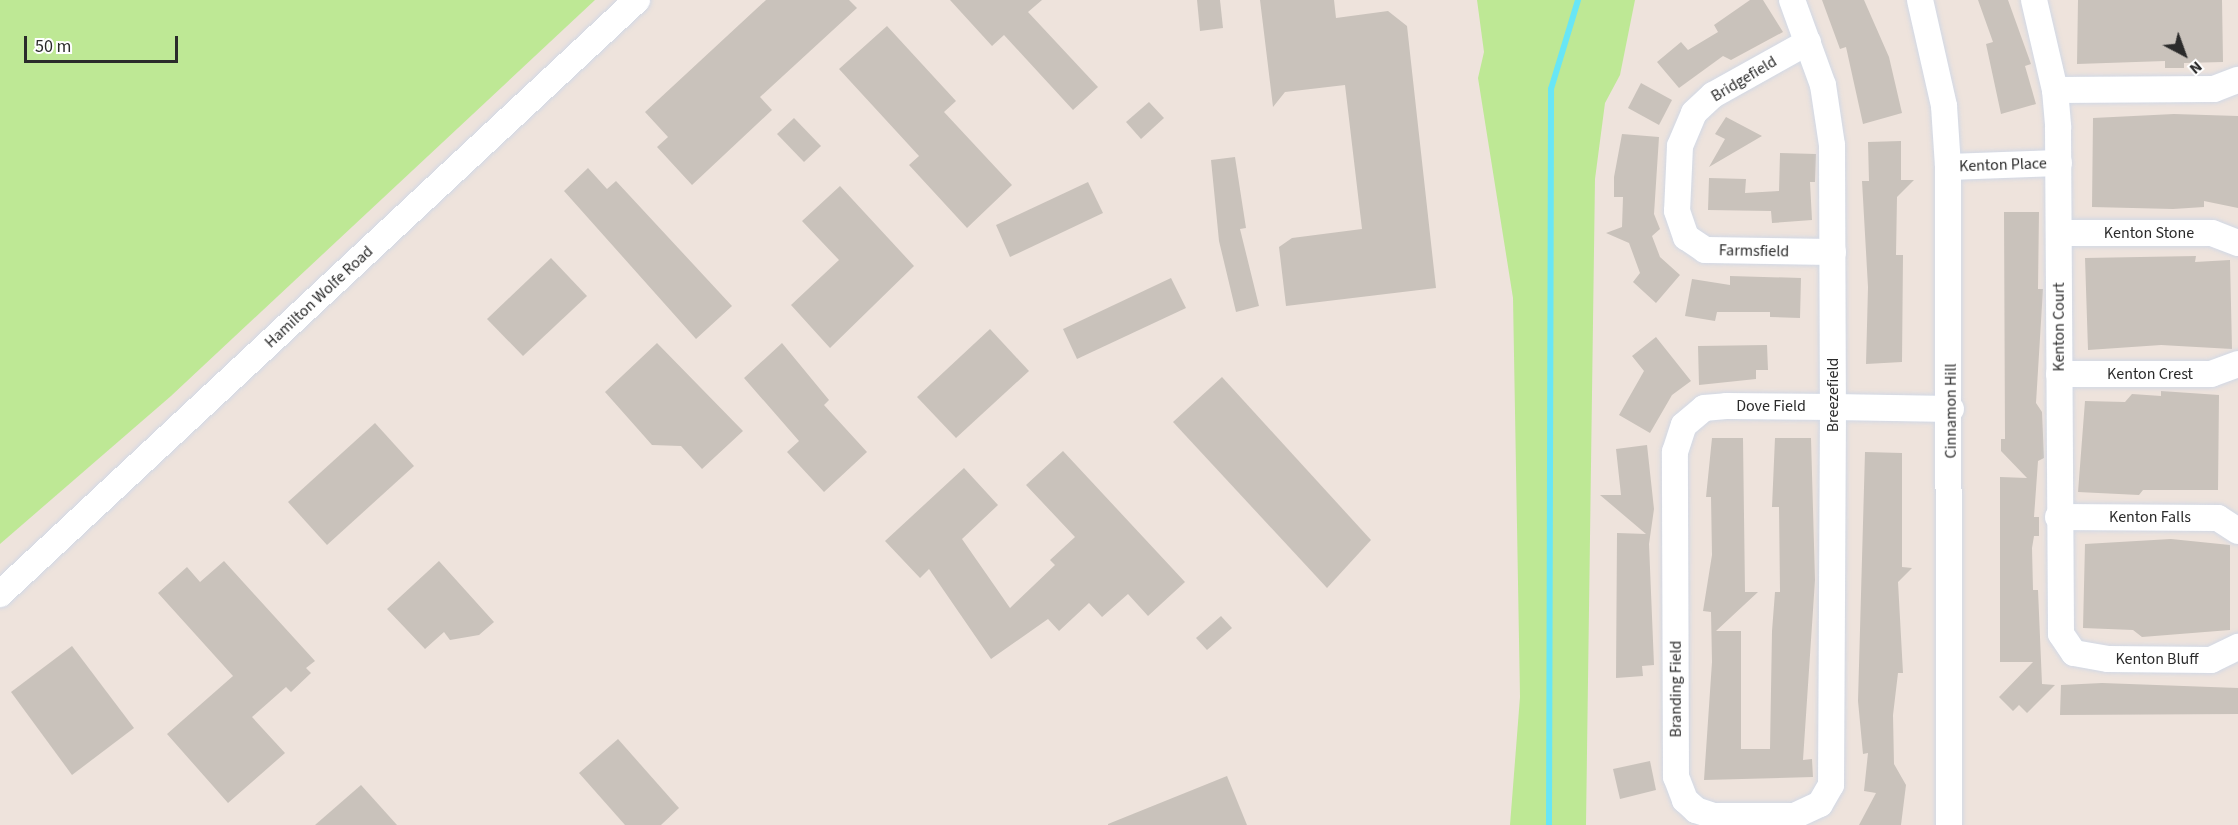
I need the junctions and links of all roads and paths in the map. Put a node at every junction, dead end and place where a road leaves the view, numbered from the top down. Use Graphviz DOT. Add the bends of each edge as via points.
graph roads {
  1 [pos="637,0"];
  2 [pos="1792,0"];
  3 [pos="1920,0"];
  4 [pos="2034,0"];
  5 [pos="1808,42"];
  6 [pos="2238,80"];
  7 [pos="2055,90"];
  8 [pos="2058,163"];
  9 [pos="1948,167"];
  10 [pos="1682,231"];
  11 [pos="2058,233"];
  12 [pos="2238,243"];
  13 [pos="1833,252"];
  14 [pos="2238,364"];
  15 [pos="2059,374"];
  16 [pos="1833,407"];
  17 [pos="1951,409"];
  18 [pos="1684,425"];
  19 [pos="2058,517"];
  20 [pos="2238,531"];
  21 [pos="0,594"];
  22 [pos="2238,647"];
  23 [pos="2074,653"];
  24 [pos="1826,795"];
  25 [pos="1949,825"];
  1 -- 21 [label="street, Hamilton Wolfe Road"];
  2 -- 5 [label="street, Breezefield"];
  3 -- 9 [label="street, Cinnamon Hill" via="1944,106"];
  4 -- 7 [label="street, Kenton Court"];
  5 -- 10 [label="street, Bridgefield" via="1713,95 1694,113 1680,146 1677,210"];
  5 -- 13 [label="street, Breezefield" via="1832,145"];
  6 -- 7 [label="street" via="2214,89"];
  7 -- 8 [label="street, Kenton Court"];
  8 -- 9 [label="street, Kenton Place"];
  8 -- 11 [label="street, Kenton Court"];
  9 -- 17 [label="street, Cinnamon Hill"];
  10 -- 13 [label="street, Farmsfield" via="1705,250"];
  11 -- 12 [label="street, Kenton Stone" via="2212,233"];
  11 -- 15 [label="street, Kenton Court"];
  13 -- 16 [label="street, Breezefield"];
  14 -- 15 [label="street, Kenton Crest" via="2211,374"];
  15 -- 19 [label="street, Kenton Court"];
  16 -- 17 [label="street, Dove Field"];
  16 -- 18 [label="street, Dove Field" via="1704,408"];
  16 -- 24 [label="street, Breezefield" via="1831,785"];
  17 -- 25 [label="street, Cinnamon Hill"];
  18 -- 24 [label="street, Branding Field" via="1675,452 1677,784 1685,800 1714,816 1794,816"];
  19 -- 20 [label="street, Kenton Falls" via="2218,518"];
  19 -- 23 [label="street, Kenton Court" via="2061,634"];
  22 -- 23 [label="street, Kenton Bluff" via="2211,660 2108,659"];
}
